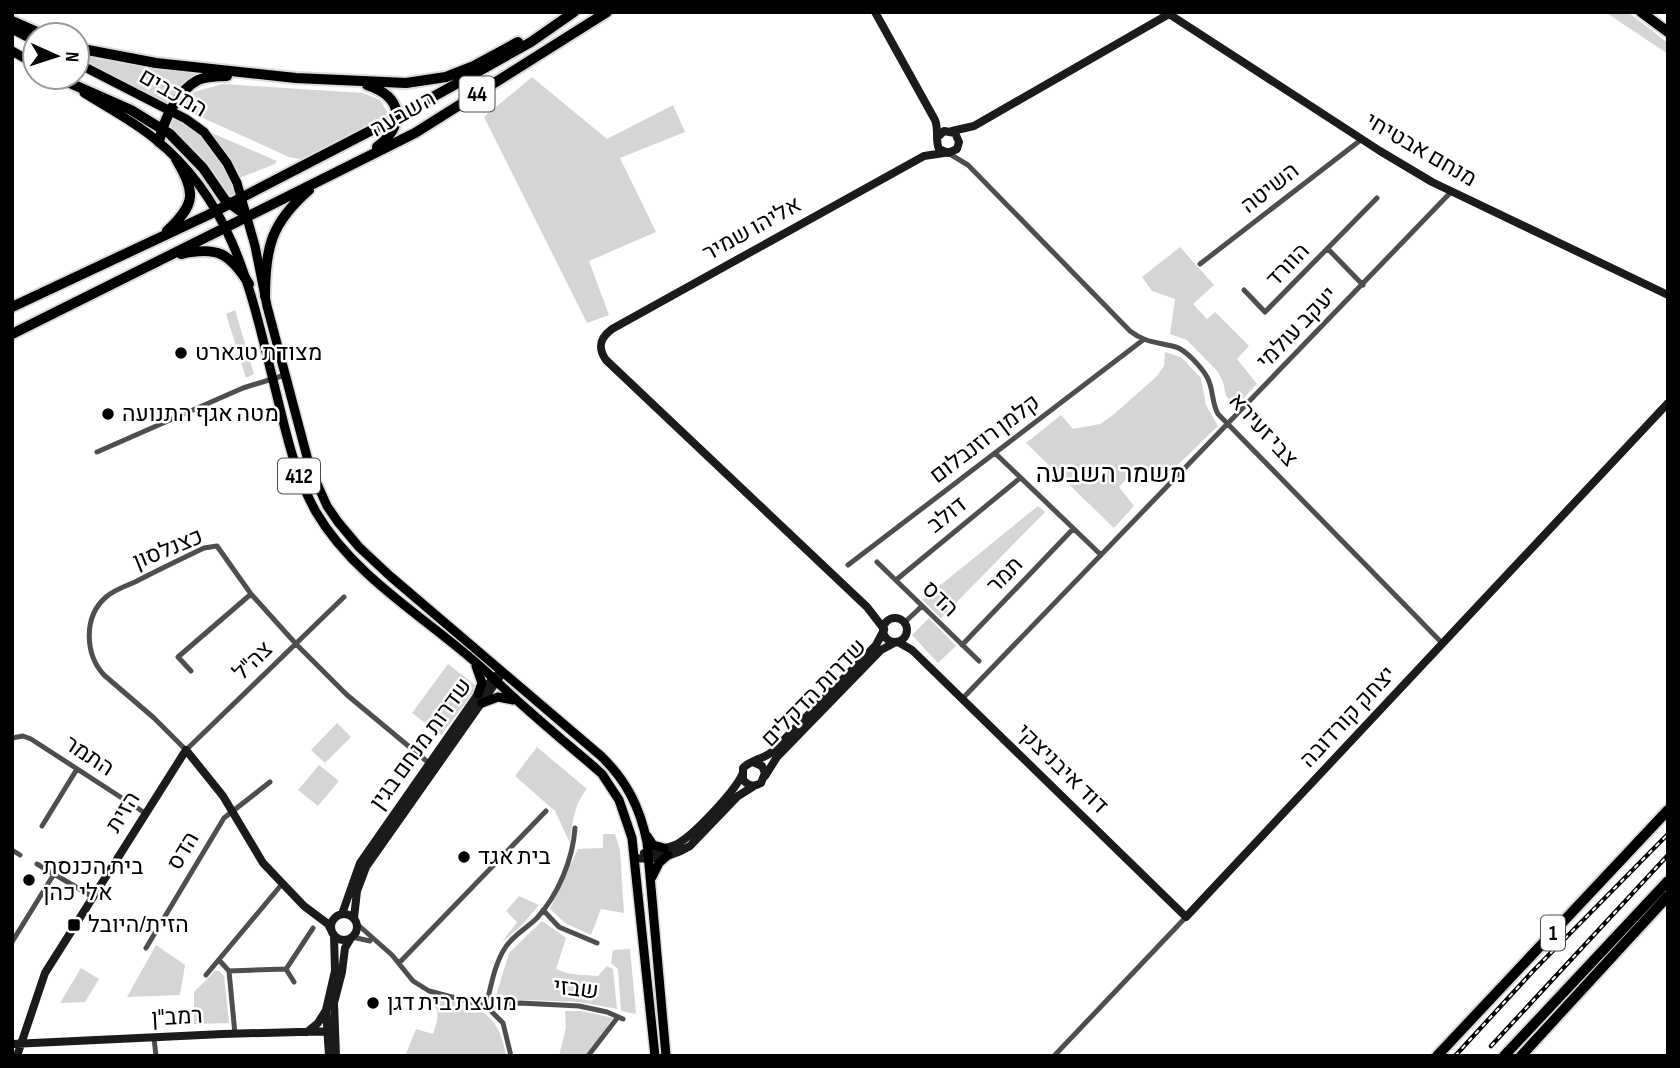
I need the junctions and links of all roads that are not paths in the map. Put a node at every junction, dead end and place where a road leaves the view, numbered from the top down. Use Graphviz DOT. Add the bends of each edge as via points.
graph roads {
  1 [pos="573,12"];
  2 [pos="607,12"];
  3 [pos="875,12"];
  4 [pos="1641,12"];
  5 [pos="1170,13"];
  6 [pos="1668,32"];
  7 [pos="91,51"];
  8 [pos="91,70"];
  9 [pos="296,78"];
  10 [pos="357,82"];
  11 [pos="80,91"];
  12 [pos="87,91"];
  13 [pos="172,111"];
  14 [pos="397,117"];
  15 [pos="935,120"];
  16 [pos="974,126"];
  17 [pos="163,129"];
  18 [pos="950,131"];
  19 [pos="938,138"];
  20 [pos="1362,139"];
  21 [pos="159,142"];
  22 [pos="959,144"];
  23 [pos="946,153"];
  24 [pos="924,156"];
  25 [pos="176,159"];
  26 [pos="359,162"];
  27 [pos="968,165"];
  28 [pos="320,180"];
  29 [pos="1451,192"];
  30 [pos="242,198"];
  31 [pos="1377,198"];
  32 [pos="229,204"];
  33 [pos="217,211"];
  34 [pos="247,216"];
  35 [pos="226,226"];
  36 [pos="161,237"];
  37 [pos="1328,249"];
  38 [pos="165,258"];
  39 [pos="1200,264"];
  40 [pos="248,284"];
  41 [pos="1363,285"];
  42 [pos="1244,290"];
  43 [pos="1668,295"];
  44 [pos="265,296"];
  45 [pos="12,307"];
  46 [pos="12,334"];
  47 [pos="1143,340"];
  48 [pos="285,375"];
  49 [pos="273,379"];
  50 [pos="1668,403"];
  51 [pos="1228,425"];
  52 [pos="97,452"];
  53 [pos="996,454"];
  54 [pos="1020,478"];
  55 [pos="1073,529"];
  56 [pos="1100,555"];
  57 [pos="877,562"];
  58 [pos="848,565"];
  59 [pos="896,580"];
  60 [pos="251,594"];
  61 [pos="344,597"];
  62 [pos="922,606"];
  63 [pos="867,607"];
  64 [pos="893,619"];
  65 [pos="904,623"];
  66 [pos="884,630"];
  67 [pos="906,633"];
  68 [pos="897,642"];
  69 [pos="296,644"];
  70 [pos="1443,644"];
  71 [pos="962,645"];
  72 [pos="912,650"];
  73 [pos="979,661"];
  74 [pos="476,664"];
  75 [pos="191,671"];
  76 [pos="497,678"];
  77 [pos="480,699"];
  78 [pos="962,699"];
  79 [pos="517,701"];
  80 [pos="12,738"];
  81 [pos="186,750"];
  82 [pos="753,762"];
  83 [pos="432,766"];
  84 [pos="77,769"];
  85 [pos="742,775"];
  86 [pos="765,776"];
  87 [pos="270,782"];
  88 [pos="754,786"];
  89 [pos="1668,810"];
  90 [pos="233,811"];
  91 [pos="546,811"];
  92 [pos="145,813"];
  93 [pos="42,826"];
  94 [pos="575,828"];
  95 [pos="645,831"];
  96 [pos="12,850"];
  97 [pos="666,852"];
  98 [pos="20,855"];
  99 [pos="648,856"];
  100 [pos="635,858"];
  101 [pos="37,864"];
  102 [pos="54,874"];
  103 [pos="1668,881"];
  104 [pos="650,882"];
  105 [pos="282,884"];
  106 [pos="1668,896"];
  107 [pos="93,897"];
  108 [pos="543,910"];
  109 [pos="310,911"];
  110 [pos="341,914"];
  111 [pos="1186,917"];
  112 [pos="355,921"];
  113 [pos="313,928"];
  114 [pos="333,933"];
  115 [pos="351,937"];
  116 [pos="12,942"];
  117 [pos="376,943"];
  118 [pos="597,943"];
  119 [pos="146,948"];
  120 [pos="219,960"];
  121 [pos="399,963"];
  122 [pos="286,969"];
  123 [pos="229,971"];
  124 [pos="206,975"];
  125 [pos="294,982"];
  126 [pos="486,1006"];
  127 [pos="326,1010"];
  128 [pos="306,1032"];
  129 [pos="331,1032"];
  130 [pos="235,1034"];
  131 [pos="155,1038"];
  132 [pos="17,1044"];
  133 [pos="17,1056"];
  134 [pos="156,1056"];
  135 [pos="328,1056"];
  136 [pos="337,1056"];
  137 [pos="511,1056"];
  138 [pos="588,1056"];
  139 [pos="655,1056"];
  140 [pos="666,1056"];
  141 [pos="1054,1056"];
  142 [pos="1437,1056"];
  143 [pos="1504,1056"];
  144 [pos="1521,1056"];
  1 -- 10 [label="highway" via="446,77 418,83"];
  1 -- 14 [label="highway, השבעה / 44" via="521,48"];
  2 -- 26 [label="highway, השבעה / 44" via="446,114"];
  3 -- 15 [label="street"];
  4 -- 6 [label="highway"];
  5 -- 16 [label="street"];
  5 -- 20 [label="street, מנחם אבטיחי"];
  7 -- 9 [label="highway" via="148,62"];
  8 -- 13 [label="main road, המכבים / 412"];
  9 -- 10 [label="highway"];
  9 -- 13 [label="highway" via="201,79 187,88"];
  10 -- 14 [label="highway" via="384,93"];
  11 -- 21 [label="main road, המכבים / 412"];
  12 -- 17 [label="highway"];
  13 -- 17 [label="highway"];
  13 -- 30 [label="main road, המכבים / 412" via="211,140"];
  14 -- 26 [label="highway" via="388,138"];
  14 -- 30 [label="highway, השבעה / 44"];
  15 -- 18 [label="street"];
  15 -- 19 [label="street"];
  16 -- 18 [label="street"];
  16 -- 22 [label="street"];
  17 -- 21 [label="highway"];
  17 -- 32 [label="highway" via="193,156"];
  18 -- 19 [label="street"];
  18 -- 22 [label="street"];
  19 -- 23 [label="street" via="937,146"];
  19 -- 24 [label="street, אליהו שמיר"];
  20 -- 29 [label="street, מנחם אבטיחי"];
  20 -- 39 [label="street, השיטה"];
  21 -- 25 [label="main road, המכבים / 412"];
  22 -- 23 [label="street" via="954,152"];
  22 -- 27 [label="street, צבי זעירא"];
  23 -- 24 [label="street, אליהו שמיר"];
  23 -- 27 [label="street, צבי זעירא"];
  24 -- 63 [label="street, אליהו שמיר" via="612,329 601,340 606,360"];
  25 -- 33 [label="main road, המכבים / 412"];
  25 -- 36 [label="highway" via="191,188 191,201"];
  26 -- 28 [label="highway, השבעה / 44"];
  27 -- 47 [label="street, צבי זעירא"];
  28 -- 34 [label="highway, השבעה / 44"];
  28 -- 44 [label="highway" via="275,228 266,256"];
  29 -- 41 [label="street, יעקב עולמי"];
  29 -- 43 [label="street, מנחם אבטיחי"];
  30 -- 32 [label="highway, השבעה / 44"];
  30 -- 34 [label="main road, המכבים / 412"];
  31 -- 37 [label="street, הוורד"];
  32 -- 33 [label="highway, השבעה / 44"];
  32 -- 34 [label="highway"];
  33 -- 35 [label="main road, המכבים / 412"];
  33 -- 36 [label="highway, 44"];
  34 -- 35 [label="highway, 44"];
  34 -- 44 [label="main road, 412"];
  35 -- 38 [label="highway, 44"];
  35 -- 40 [label="main road, 412"];
  36 -- 45 [label="highway, 44"];
  37 -- 41 [label="street, הוורד"];
  37 -- 42 [label="street, הוורד" via="1265,312"];
  38 -- 40 [label="highway" via="203,250 220,253"];
  38 -- 46 [label="highway, 44"];
  40 -- 49 [label="main road, 412"];
  41 -- 51 [label="street, יעקב עולמי"];
  44 -- 48 [label="main road, 412"];
  47 -- 51 [label="street, צבי זעירא" via="1184,352 1207,376 1214,407"];
  47 -- 53 [label="street, קלמן רוזנבלום"];
  48 -- 49 [label="street"];
  48 -- 76 [label="main road, 412" via="310,468 338,522"];
  49 -- 52 [label="street"];
  49 -- 74 [label="main road, 412" via="298,472 328,530 365,571"];
  50 -- 70 [label="street, יצחק קורדובה"];
  51 -- 56 [label="street, יעקב עולמי"];
  51 -- 70 [label="street, צבי זעירא"];
  53 -- 54 [label="street"];
  53 -- 58 [label="street, קלמן רוזנבלום"];
  54 -- 55 [label="street"];
  54 -- 59 [label="street, דולב"];
  55 -- 56 [label="street"];
  55 -- 71 [label="street, תמר"];
  56 -- 78 [label="street, יעקב עולמי"];
  57 -- 59 [label="street, הדס"];
  59 -- 62 [label="street, הדס"];
  60 -- 69 [label="street, כצנלסון"];
  60 -- 75 [label="street" via="178,657"];
  60 -- 81 [label="street, כצנלסון" via="222,551 211,546 107,596 95,613 89,648 96,667"];
  61 -- 69 [label="street, צה\"ל"];
  62 -- 65 [label="street"];
  62 -- 71 [label="street, הדס"];
  63 -- 64 [label="street"];
  63 -- 66 [label="street"];
  64 -- 65 [label="street"];
  64 -- 66 [label="street"];
  65 -- 67 [label="street"];
  66 -- 68 [label="street" via="887,639"];
  66 -- 82 [label="street, שדרות הדקלים" via="876,645 772,752"];
  67 -- 68 [label="street"];
  67 -- 72 [label="street, דוד איבניצקי"];
  68 -- 72 [label="street, דוד איבניצקי"];
  68 -- 86 [label="street, שדרות הדקלים" via="881,650 786,747"];
  69 -- 81 [label="street, צה\"ל"];
  69 -- 83 [label="street, כצנלסון" via="347,695"];
  70 -- 111 [label="street, יצחק קורדובה"];
  71 -- 73 [label="street, הדס"];
  72 -- 78 [label="street, דוד איבניצקי"];
  74 -- 76 [label="main road, 412"];
  74 -- 77 [label="main road" via="482,683"];
  76 -- 77 [label="street, שדרות מנחם בגין"];
  76 -- 79 [label="main road, 412"];
  76 -- 95 [label="main road, 412" via="613,767 633,797"];
  77 -- 79 [label="main road" via="498,696"];
  77 -- 83 [label="street, שדרות מנחם בגין"];
  78 -- 111 [label="street, דוד איבניצקי"];
  79 -- 100 [label="main road, 412" via="612,787 627,818"];
  80 -- 84 [label="street, התמר" via="31,739"];
  81 -- 90 [label="street"];
  81 -- 92 [label="street, הזית"];
  82 -- 85 [label="street" via="743,768"];
  82 -- 86 [label="street" via="762,766"];
  83 -- 110 [label="street, שדרות מנחם בגין" via="360,863"];
  83 -- 112 [label="street, שדרות מנחם בגין" via="366,867 357,891"];
  84 -- 92 [label="street, התמר"];
  84 -- 93 [label="street"];
  85 -- 88 [label="street" via="744,782"];
  85 -- 97 [label="street" via="692,832"];
  86 -- 88 [label="street"];
  87 -- 90 [label="street, הדס"];
  88 -- 97 [label="street" via="738,796 690,846"];
  89 -- 142 [label="highway, 1"];
  90 -- 105 [label="street" via="263,863"];
  90 -- 119 [label="street, הדס" via="220,824"];
  91 -- 121 [label="street"];
  92 -- 107 [label="street, הזית"];
  94 -- 108 [label="street" via="568,865"];
  95 -- 97 [label="main road" via="653,845"];
  95 -- 99 [label="main road, 412"];
  96 -- 98 [label="street"];
  97 -- 99 [label="street"];
  97 -- 104 [label="main road"];
  99 -- 100 [label="street"];
  99 -- 104 [label="main road, 412"];
  100 -- 139 [label="main road, 412"];
  101 -- 102 [label="street"];
  102 -- 107 [label="street"];
  102 -- 116 [label="street"];
  103 -- 143 [label="highway, 1"];
  104 -- 140 [label="main road, 412"];
  105 -- 109 [label="street"];
  105 -- 120 [label="street"];
  106 -- 144 [label="highway"];
  107 -- 132 [label="street, הזית" via="45,974"];
  108 -- 118 [label="street" via="559,927"];
  108 -- 126 [label="street" via="505,948"];
  109 -- 110 [label="street"];
  109 -- 114 [label="street"];
  110 -- 112 [label="street"];
  110 -- 114 [label="street" via="332,923"];
  111 -- 141 [label="street, יצחק קורדובה"];
  112 -- 115 [label="street"];
  112 -- 117 [label="street, שבזי"];
  113 -- 122 [label="street"];
  114 -- 115 [label="street" via="342,940"];
  114 -- 127 [label="street" via="335,971"];
  115 -- 117 [label="street, שבזי"];
  115 -- 129 [label="street" via="345,948"];
  117 -- 121 [label="street, שבזי"];
  120 -- 123 [label="street"];
  120 -- 124 [label="street"];
  121 -- 126 [label="street, שבזי" via="421,987"];
  122 -- 123 [label="street"];
  122 -- 125 [label="street"];
  123 -- 130 [label="street"];
  126 -- 137 [label="street" via="503,1023"];
  126 -- 138 [label="street, שבזי" via="579,1006 621,1018"];
  127 -- 128 [label="street"];
  127 -- 129 [label="street"];
  128 -- 129 [label="street, רמב\"ן"];
  128 -- 130 [label="street, רמב\"ן"];
  129 -- 135 [label="street"];
  129 -- 136 [label="street"];
  130 -- 131 [label="street, רמב\"ן"];
  131 -- 132 [label="street, רמב\"ן"];
  131 -- 134 [label="street"];
  132 -- 133 [label="street, הזית"];
}
